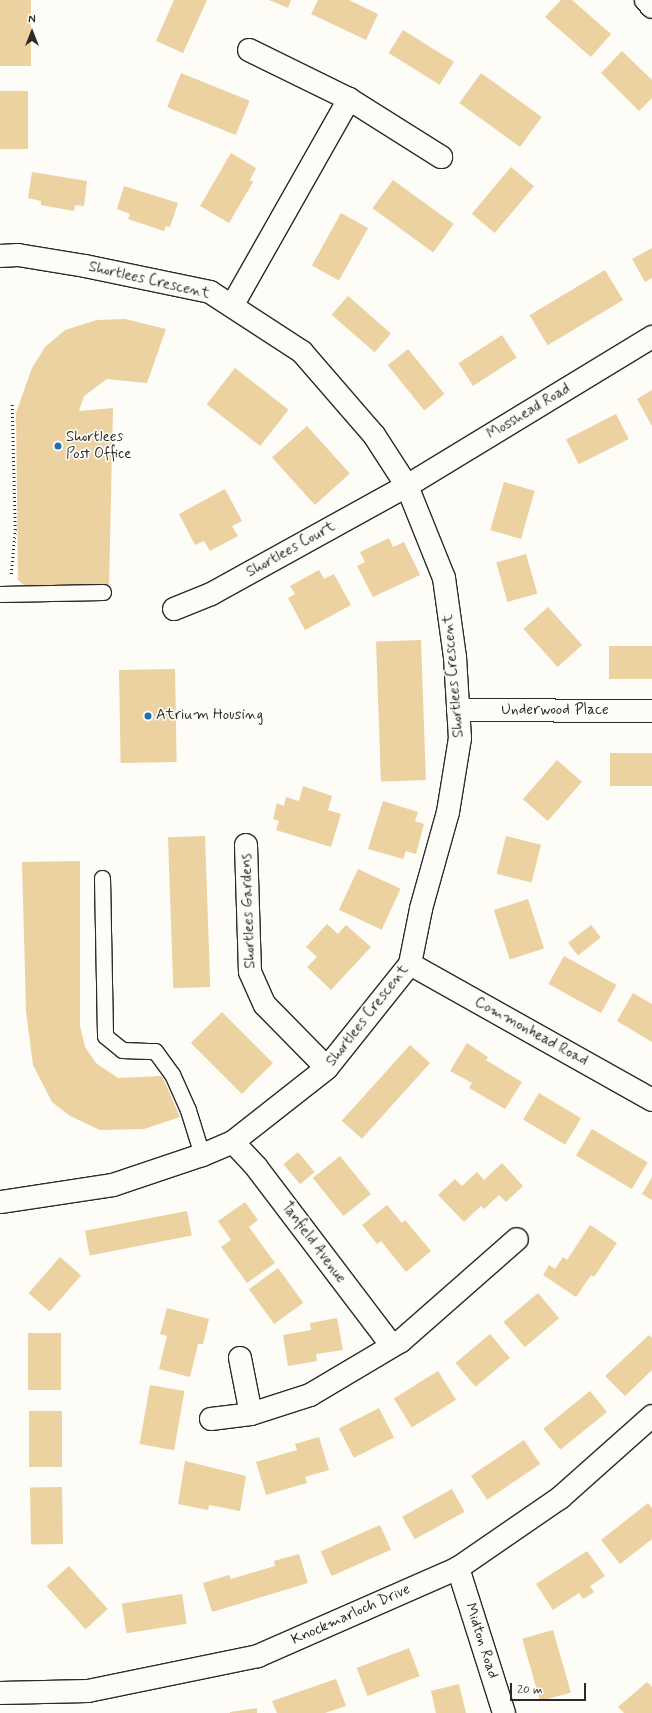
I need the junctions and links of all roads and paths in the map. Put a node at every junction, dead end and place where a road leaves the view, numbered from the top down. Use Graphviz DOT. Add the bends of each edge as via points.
graph roads {
  1 [pos="646,0"];
  2 [pos="652,7"];
  3 [pos="249,50"];
  4 [pos="350,99"];
  5 [pos="442,157"];
  6 [pos="0,256"];
  7 [pos="232,306"];
  8 [pos="652,337"];
  9 [pos="12,403"];
  10 [pos="407,486"];
  11 [pos="103,592"];
  12 [pos="4,593"];
  13 [pos="174,609"];
  14 [pos="458,710"];
  15 [pos="652,710"];
  16 [pos="246,845"];
  17 [pos="102,878"];
  18 [pos="410,964"];
  19 [pos="327,1068"];
  20 [pos="652,1100"];
  21 [pos="233,1142"];
  22 [pos="202,1154"];
  23 [pos="0,1202"];
  24 [pos="517,1239"];
  25 [pos="392,1346"];
  26 [pos="240,1358"];
  27 [pos="251,1414"];
  28 [pos="652,1416"];
  29 [pos="211,1419"];
  30 [pos="458,1568"];
  31 [pos="0,1693"];
  32 [pos="504,1713"];
  1 -- 2 [label="street"];
  3 -- 4 [label="street"];
  4 -- 5 [label="street"];
  4 -- 7 [label="street"];
  6 -- 7 [label="street, Shortlees Crescent" via="18,255 85,266 210,292"];
  7 -- 10 [label="street, Shortlees Crescent" via="302,352 374,435"];
  8 -- 10 [label="street, Mosshead Road"];
  9 -- 12 [label="path" via="15,530"];
  10 -- 13 [label="street, Shortlees Court" via="211,594"];
  10 -- 14 [label="street, Shortlees Crescent" via="444,578 455,657"];
  11 -- 12 [label="lane"];
  14 -- 15 [label="street, Underwood Place"];
  14 -- 18 [label="street, Shortlees Crescent" via="460,738 448,812 421,909"];
  16 -- 19 [label="street, Shortlees Gardens" via="250,972 265,1005"];
  17 -- 22 [label="lane" via="105,1036 122,1050 155,1051 172,1074 188,1110"];
  18 -- 19 [label="street, Shortlees Crescent"];
  18 -- 20 [label="street, Commonhead Road"];
  19 -- 21 [label="street, Shortlees Crescent"];
  21 -- 22 [label="street, Shortlees Crescent"];
  21 -- 25 [label="street, Tanfield Avenue" via="257,1168"];
  22 -- 23 [label="street, Shortlees Crescent" via="113,1186"];
  24 -- 25 [label="street"];
  25 -- 27 [label="street" via="310,1394"];
  26 -- 27 [label="street"];
  27 -- 29 [label="street"];
  28 -- 30 [label="street, Knockmarloch Drive" via="560,1498"];
  30 -- 31 [label="street, Knockmarloch Drive" via="258,1656 88,1691"];
  30 -- 32 [label="street, Midton Road"];
}
